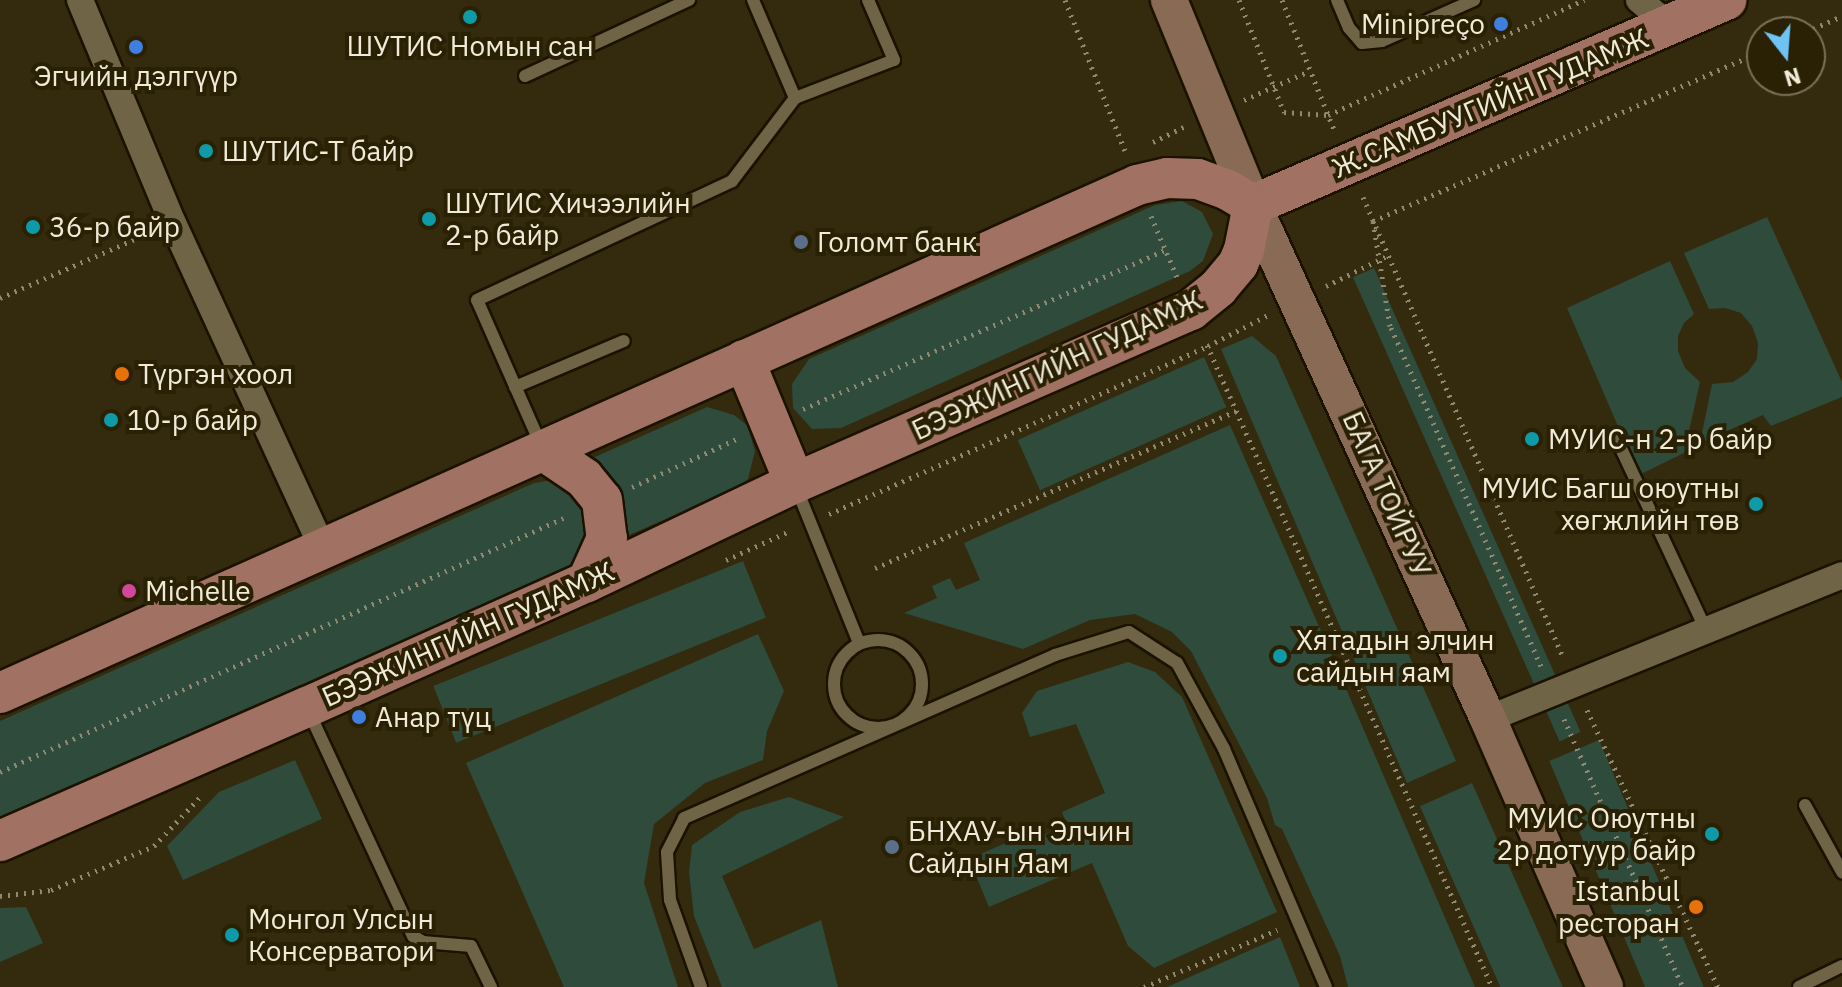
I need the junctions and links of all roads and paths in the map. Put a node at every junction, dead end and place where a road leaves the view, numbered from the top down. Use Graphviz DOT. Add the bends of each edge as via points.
graph roads {
  1 [pos="80,0"];
  2 [pos="689,0"];
  3 [pos="753,0"];
  4 [pos="868,0"];
  5 [pos="1065,0"];
  6 [pos="1169,0"];
  7 [pos="1239,0"];
  8 [pos="1282,0"];
  9 [pos="1337,0"];
  10 [pos="1474,0"];
  11 [pos="1584,0"];
  12 [pos="1639,0"];
  13 [pos="1726,0"];
  14 [pos="1669,25"];
  15 [pos="1746,58"];
  16 [pos="525,76"];
  17 [pos="795,98"];
  18 [pos="1328,115"];
  19 [pos="1349,164"];
  20 [pos="1137,185"];
  21 [pos="1253,205"];
  22 [pos="1373,221"];
  23 [pos="173,223"];
  24 [pos="1387,256"];
  25 [pos="1379,260"];
  26 [pos="0,298"];
  27 [pos="1299,299"];
  28 [pos="1191,310"];
  29 [pos="624,341"];
  30 [pos="1208,346"];
  31 [pos="744,360"];
  32 [pos="515,387"];
  33 [pos="1236,411"];
  34 [pos="1617,440"];
  35 [pos="544,451"];
  36 [pos="795,483"];
  37 [pos="810,522"];
  38 [pos="323,549"];
  39 [pos="711,566"];
  40 [pos="875,568"];
  41 [pos="1842,575"];
  42 [pos="587,582"];
  43 [pos="1706,630"];
  44 [pos="859,643"];
  45 [pos="1563,687"];
  46 [pos="0,693"];
  47 [pos="307,707"];
  48 [pos="1488,719"];
  49 [pos="896,726"];
  50 [pos="207,789"];
  51 [pos="1805,805"];
  52 [pos="0,841"];
  53 [pos="1842,872"];
  54 [pos="0,896"];
  55 [pos="1296,921"];
  56 [pos="1842,966"];
  57 [pos="491,987"];
  58 [pos="701,987"];
  59 [pos="1144,987"];
  60 [pos="1326,987"];
  61 [pos="1492,987"];
  62 [pos="1605,987"];
  63 [pos="1683,987"];
  64 [pos="1718,987"];
  65 [pos="1799,987"];
  1 -- 23 [label="street"];
  2 -- 16 [label="lane"];
  3 -- 17 [label="lane"];
  4 -- 17 [label="lane" via="894,60"];
  5 -- 20 [label="path"];
  6 -- 21 [label="main road, БАГА ТОЙРУУ"];
  7 -- 18 [label="path" via="1284,112"];
  8 -- 18 [label="path"];
  9 -- 10 [label="lane" via="1362,43 1382,41"];
  11 -- 18 [label="path"];
  12 -- 14 [label="street"];
  13 -- 14 [label="main road, Ж.САМБУУГИЙН ГУДАМЖ"];
  14 -- 19 [label="main road, Ж.САМБУУГИЙН ГУДАМЖ"];
  15 -- 22 [label="path"];
  17 -- 32 [label="lane" via="732,181 477,300"];
  18 -- 19 [label="path"];
  19 -- 21 [label="main road, Ж.САМБУУГИЙН ГУДАМЖ"];
  19 -- 22 [label="path"];
  20 -- 21 [label="main road" via="1167,178 1198,179"];
  20 -- 28 [label="path"];
  20 -- 31 [label="main road"];
  21 -- 27 [label="main road, БАГА ТОЙРУУ"];
  21 -- 28 [label="main road, БЭЭЖИНГИЙН ГУДАМЖ" via="1238,264"];
  22 -- 24 [label="path"];
  22 -- 25 [label="path"];
  23 -- 26 [label="path"];
  23 -- 38 [label="street"];
  24 -- 25 [label="path"];
  24 -- 45 [label="path"];
  25 -- 27 [label="path"];
  25 -- 45 [label="path" via="1390,326"];
  27 -- 30 [label="path"];
  27 -- 48 [label="main road, БАГА ТОЙРУУ"];
  28 -- 30 [label="path"];
  28 -- 36 [label="main road, БЭЭЖИНГИЙН ГУДАМЖ"];
  29 -- 32 [label="lane"];
  30 -- 33 [label="path"];
  30 -- 37 [label="path"];
  31 -- 35 [label="main road"];
  31 -- 36 [label="main road"];
  32 -- 35 [label="lane"];
  33 -- 40 [label="path"];
  33 -- 61 [label="path"];
  34 -- 43 [label="lane"];
  35 -- 38 [label="main road"];
  35 -- 42 [label="main road" via="584,478 602,500 607,538"];
  36 -- 37 [label="lane"];
  36 -- 42 [label="main road, БЭЭЖИНГИЙН ГУДАМЖ"];
  37 -- 39 [label="path"];
  37 -- 44 [label="lane"];
  38 -- 46 [label="main road"];
  41 -- 43 [label="street"];
  42 -- 47 [label="main road, БЭЭЖИНГИЙН ГУДАМЖ"];
  43 -- 45 [label="street"];
  44 -- 49 [label="lane" via="835,668 836,703 861,727"];
  44 -- 49 [label="lane" via="894,642 919,666 920,700"];
  45 -- 48 [label="street"];
  45 -- 63 [label="path"];
  45 -- 64 [label="path" via="1630,795"];
  47 -- 52 [label="main road, БЭЭЖИНГИЙН ГУДАМЖ"];
  47 -- 57 [label="lane" via="413,936 423,942 471,946"];
  48 -- 62 [label="main road, БАГА ТОЙРУУ"];
  49 -- 55 [label="lane" via="1055,655 1129,632 1177,663 1224,749"];
  49 -- 58 [label="lane" via="684,818 667,852 670,900"];
  50 -- 54 [label="path" via="154,846 51,890"];
  51 -- 53 [label="lane"];
  55 -- 59 [label="path"];
  55 -- 60 [label="lane"];
  56 -- 65 [label="lane"];
}
